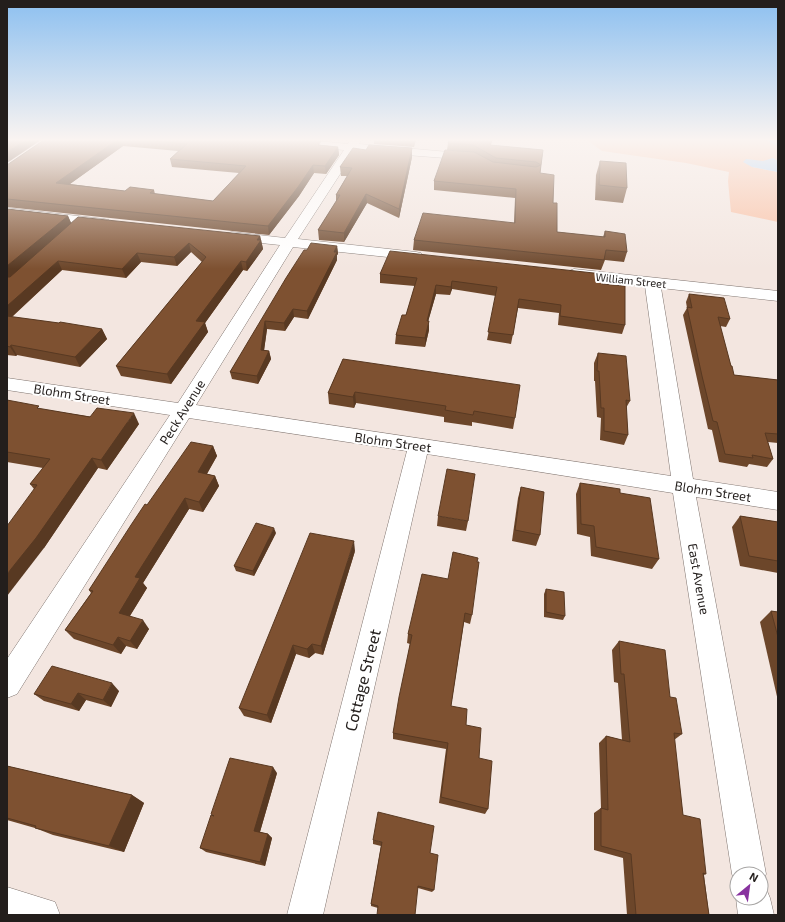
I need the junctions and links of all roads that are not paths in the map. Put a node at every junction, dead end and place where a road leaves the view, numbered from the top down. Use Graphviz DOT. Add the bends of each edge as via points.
graph roads {
  1 [pos="328,183"];
  2 [pos="7,212"];
  3 [pos="121,225"];
  4 [pos="221,235"];
  5 [pos="289,242"];
  6 [pos="431,258"];
  7 [pos="557,272"];
  8 [pos="652,283"];
  9 [pos="778,296"];
  10 [pos="7,384"];
  11 [pos="183,411"];
  12 [pos="419,445"];
  13 [pos="683,486"];
  14 [pos="778,501"];
  15 [pos="7,684"];
  16 [pos="748,866"];
  17 [pos="7,905"];
  18 [pos="42,915"];
  19 [pos="305,915"];
  1 -- 5 [label="street, Peck Avenue"];
  2 -- 3 [label="street"];
  4 -- 5 [label="street"];
  5 -- 6 [label="street"];
  5 -- 11 [label="street, Peck Avenue"];
  7 -- 8 [label="street, William Street"];
  8 -- 9 [label="street, William Street"];
  8 -- 13 [label="street, East Avenue"];
  10 -- 11 [label="street, Blohm Street"];
  11 -- 12 [label="street, Blohm Street"];
  11 -- 15 [label="street, Peck Avenue"];
  12 -- 13 [label="street, Blohm Street"];
  12 -- 19 [label="street, Cottage Street"];
  13 -- 14 [label="street, Blohm Street"];
  13 -- 16 [label="street, East Avenue"];
  17 -- 18 [label="street"];
}
